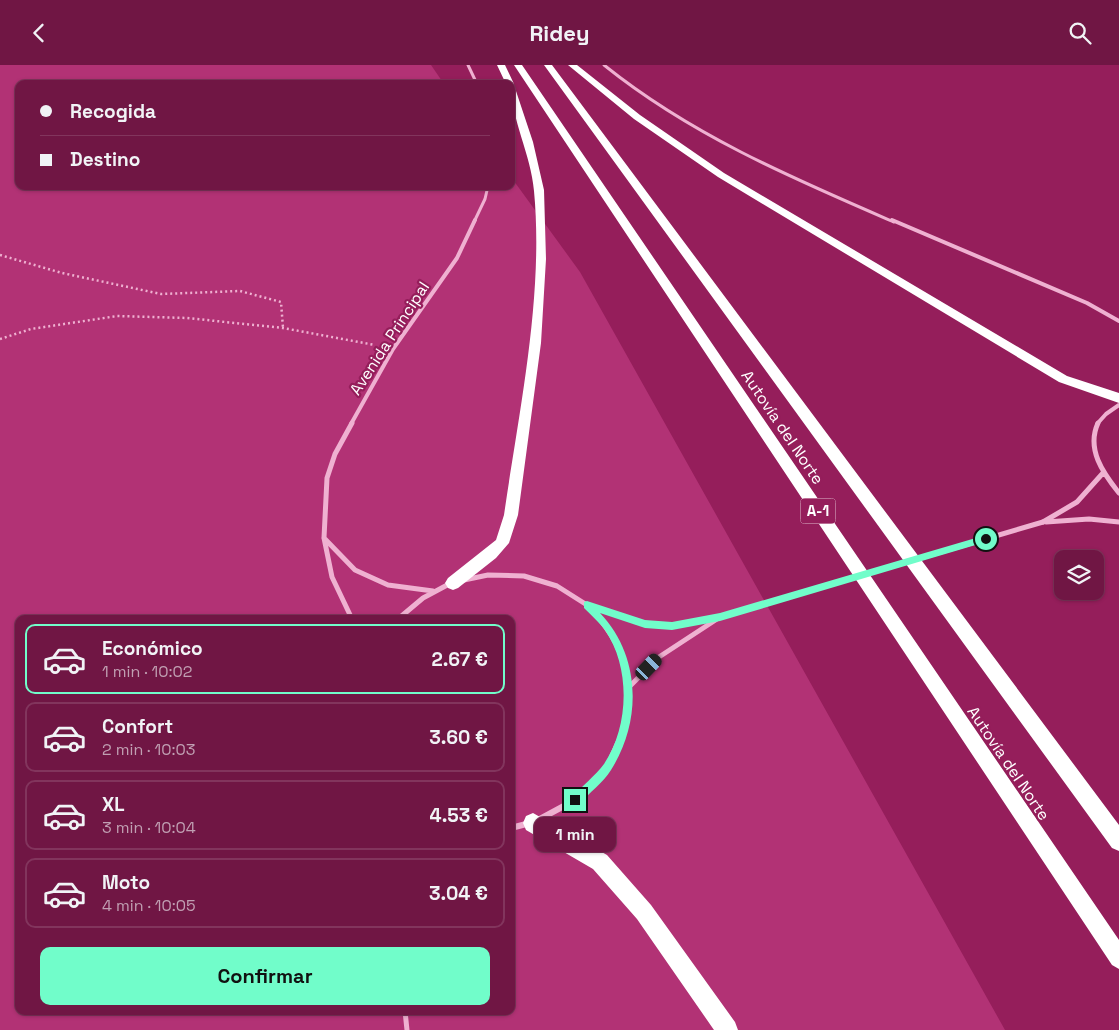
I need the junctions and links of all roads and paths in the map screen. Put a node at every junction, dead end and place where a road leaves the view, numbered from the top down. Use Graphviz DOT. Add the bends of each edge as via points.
graph roads {
  1 [pos="468,65"];
  2 [pos="500,65"];
  3 [pos="518,65"];
  4 [pos="548,65"];
  5 [pos="572,65"];
  6 [pos="604,65"];
  7 [pos="475,80"];
  8 [pos="508,80"];
  9 [pos="515,100"];
  10 [pos="487,190"];
  11 [pos="0,255"];
  12 [pos="1118,321"];
  13 [pos="283,328"];
  14 [pos="0,339"];
  15 [pos="393,349"];
  16 [pos="1119,399"];
  17 [pos="1119,405"];
  18 [pos="1103,473"];
  19 [pos="1119,493"];
  20 [pos="1044,522"];
  21 [pos="1119,523"];
  22 [pos="324,538"];
  23 [pos="453,583"];
  24 [pos="433,591"];
  25 [pos="587,605"];
  26 [pos="350,615"];
  27 [pos="402,615"];
  28 [pos="720,617"];
  29 [pos="629,687"];
  30 [pos="534,823"];
  31 [pos="515,827"];
  32 [pos="1119,841"];
  33 [pos="1119,958"];
  34 [pos="726,1030"];
  1 -- 7 [label="street"];
  2 -- 8 [label="highway"];
  3 -- 33 [label="highway, Autovía del Norte / A-1"];
  4 -- 32 [label="highway, Autovía del Norte / A-1"];
  5 -- 16 [label="highway" via="637,117 730,180 1064,379"];
  6 -- 12 [label="street" via="682,120 757,161 1087,303"];
  9 -- 23 [label="highway" via="529,142 539,190 541,259 535,343 511,515 502,543"];
  10 -- 15 [label="street, Avenida Principal" via="457,258"];
  11 -- 13 [label="path" via="62,273 161,294 240,291 281,302"];
  13 -- 14 [label="path" via="117,315 31,329"];
  13 -- 15 [label="path"];
  15 -- 22 [label="street, Avenida Principal" via="335,454 327,478"];
  17 -- 18 [label="street" via="1107,411 1095,428 1094,449"];
  18 -- 19 [label="street"];
  18 -- 20 [label="street" via="1087,495 1065,512"];
  20 -- 21 [label="street" via="1089,519"];
  20 -- 28 [label="street, bridge"];
  22 -- 24 [label="street" via="355,570 388,585"];
  22 -- 26 [label="street, Avenida Principal" via="332,577"];
  23 -- 24 [label="street"];
  23 -- 25 [label="street" via="488,575 524,576 558,586"];
  24 -- 27 [label="street"];
  25 -- 28 [label="street" via="645,624 672,626"];
  25 -- 29 [label="street" via="608,627 622,656"];
  28 -- 29 [label="street" via="658,657"];
  29 -- 30 [label="street" via="625,728 607,767 575,800"];
  30 -- 31 [label="street"];
  30 -- 34 [label="highway" via="600,862 644,912"];
}
